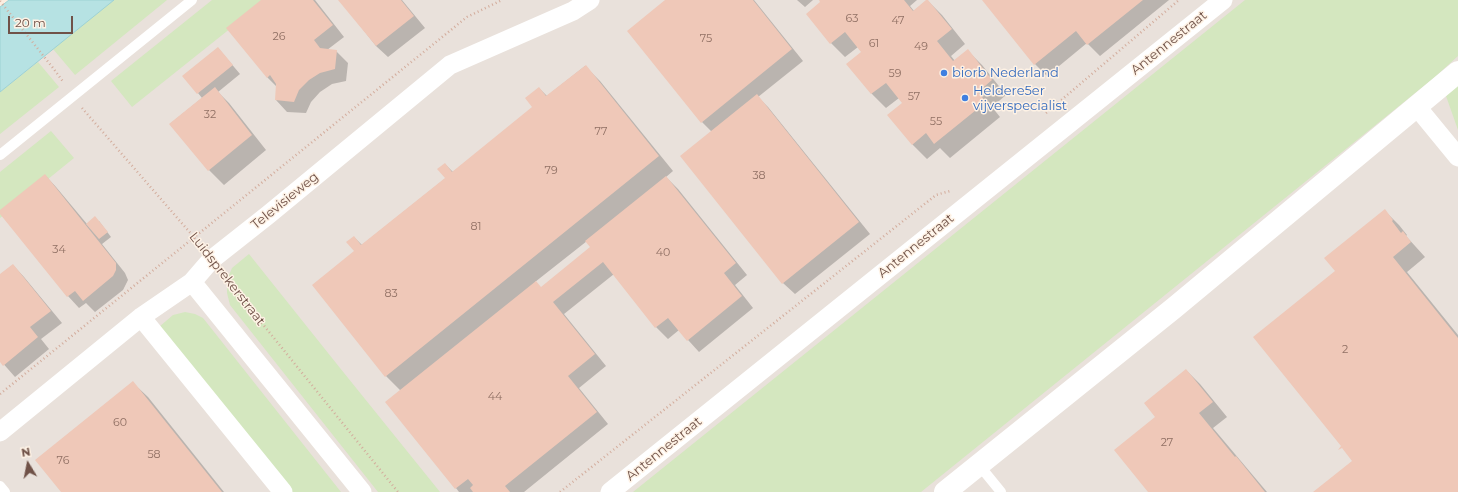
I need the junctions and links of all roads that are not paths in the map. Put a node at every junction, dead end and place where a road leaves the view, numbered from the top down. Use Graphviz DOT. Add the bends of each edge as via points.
graph roads {
  1 [pos="192,0"];
  2 [pos="590,0"];
  3 [pos="1223,0"];
  4 [pos="1458,72"];
  5 [pos="1417,107"];
  6 [pos="0,155"];
  7 [pos="1458,158"];
  8 [pos="192,282"];
  9 [pos="141,317"];
  10 [pos="0,432"];
  11 [pos="979,465"];
  12 [pos="0,486"];
  13 [pos="5,492"];
  14 [pos="283,492"];
  15 [pos="362,492"];
  16 [pos="610,492"];
  17 [pos="945,492"];
  18 [pos="1001,492"];
  1 -- 6 [label="lane"];
  2 -- 8 [label="street, Televisieweg" via="573,11 450,65 211,260"];
  3 -- 16 [label="street, Antennestraat"];
  4 -- 5 [label="street"];
  5 -- 7 [label="street"];
  5 -- 11 [label="street"];
  8 -- 9 [label="street, Televisieweg"];
  8 -- 15 [label="street"];
  9 -- 10 [label="street, Televisieweg"];
  9 -- 14 [label="street"];
  11 -- 17 [label="street"];
  11 -- 18 [label="lane"];
  12 -- 13 [label="lane"];
}
